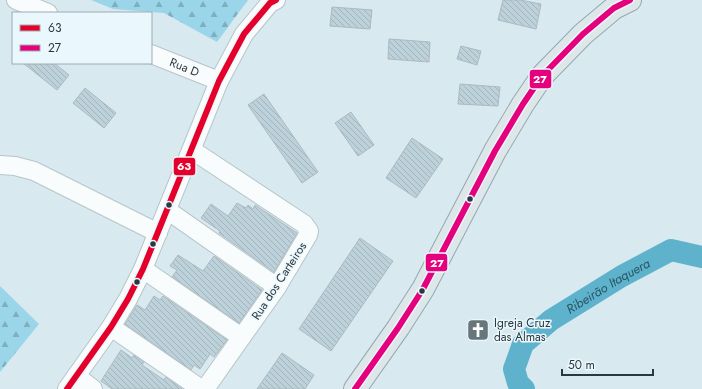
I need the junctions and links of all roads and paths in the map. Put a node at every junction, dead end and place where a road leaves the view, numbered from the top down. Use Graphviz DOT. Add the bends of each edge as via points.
graph roads {
  1 [pos="16,0"];
  2 [pos="630,0"];
  3 [pos="272,1"];
  4 [pos="46,12"];
  5 [pos="152,54"];
  6 [pos="219,81"];
  7 [pos="192,150"];
  8 [pos="0,165"];
  9 [pos="167,210"];
  10 [pos="158,233"];
  11 [pos="143,269"];
  12 [pos="277,287"];
  13 [pos="111,327"];
  14 [pos="242,337"];
  15 [pos="71,383"];
  16 [pos="94,389"];
  17 [pos="201,389"];
  18 [pos="205,389"];
  19 [pos="355,389"];
  1 -- 4 [label="street"];
  2 -- 19 [label="main road" via="614,8 583,34 542,76 492,157 423,288"];
  3 -- 6 [label="street" via="244,34"];
  5 -- 6 [label="street, Rua D"];
  6 -- 7 [label="street"];
  7 -- 9 [label="street"];
  7 -- 12 [label="street, Rua dos Carteiros" via="307,227 308,235"];
  8 -- 10 [label="street" via="34,171"];
  9 -- 10 [label="street"];
  9 -- 12 [label="street"];
  10 -- 11 [label="street"];
  11 -- 13 [label="street"];
  11 -- 14 [label="street"];
  12 -- 14 [label="street, Rua dos Carteiros"];
  13 -- 15 [label="street"];
  13 -- 17 [label="street"];
  14 -- 18 [label="street, Rua dos Carteiros"];
  15 -- 16 [label="street"];
}
